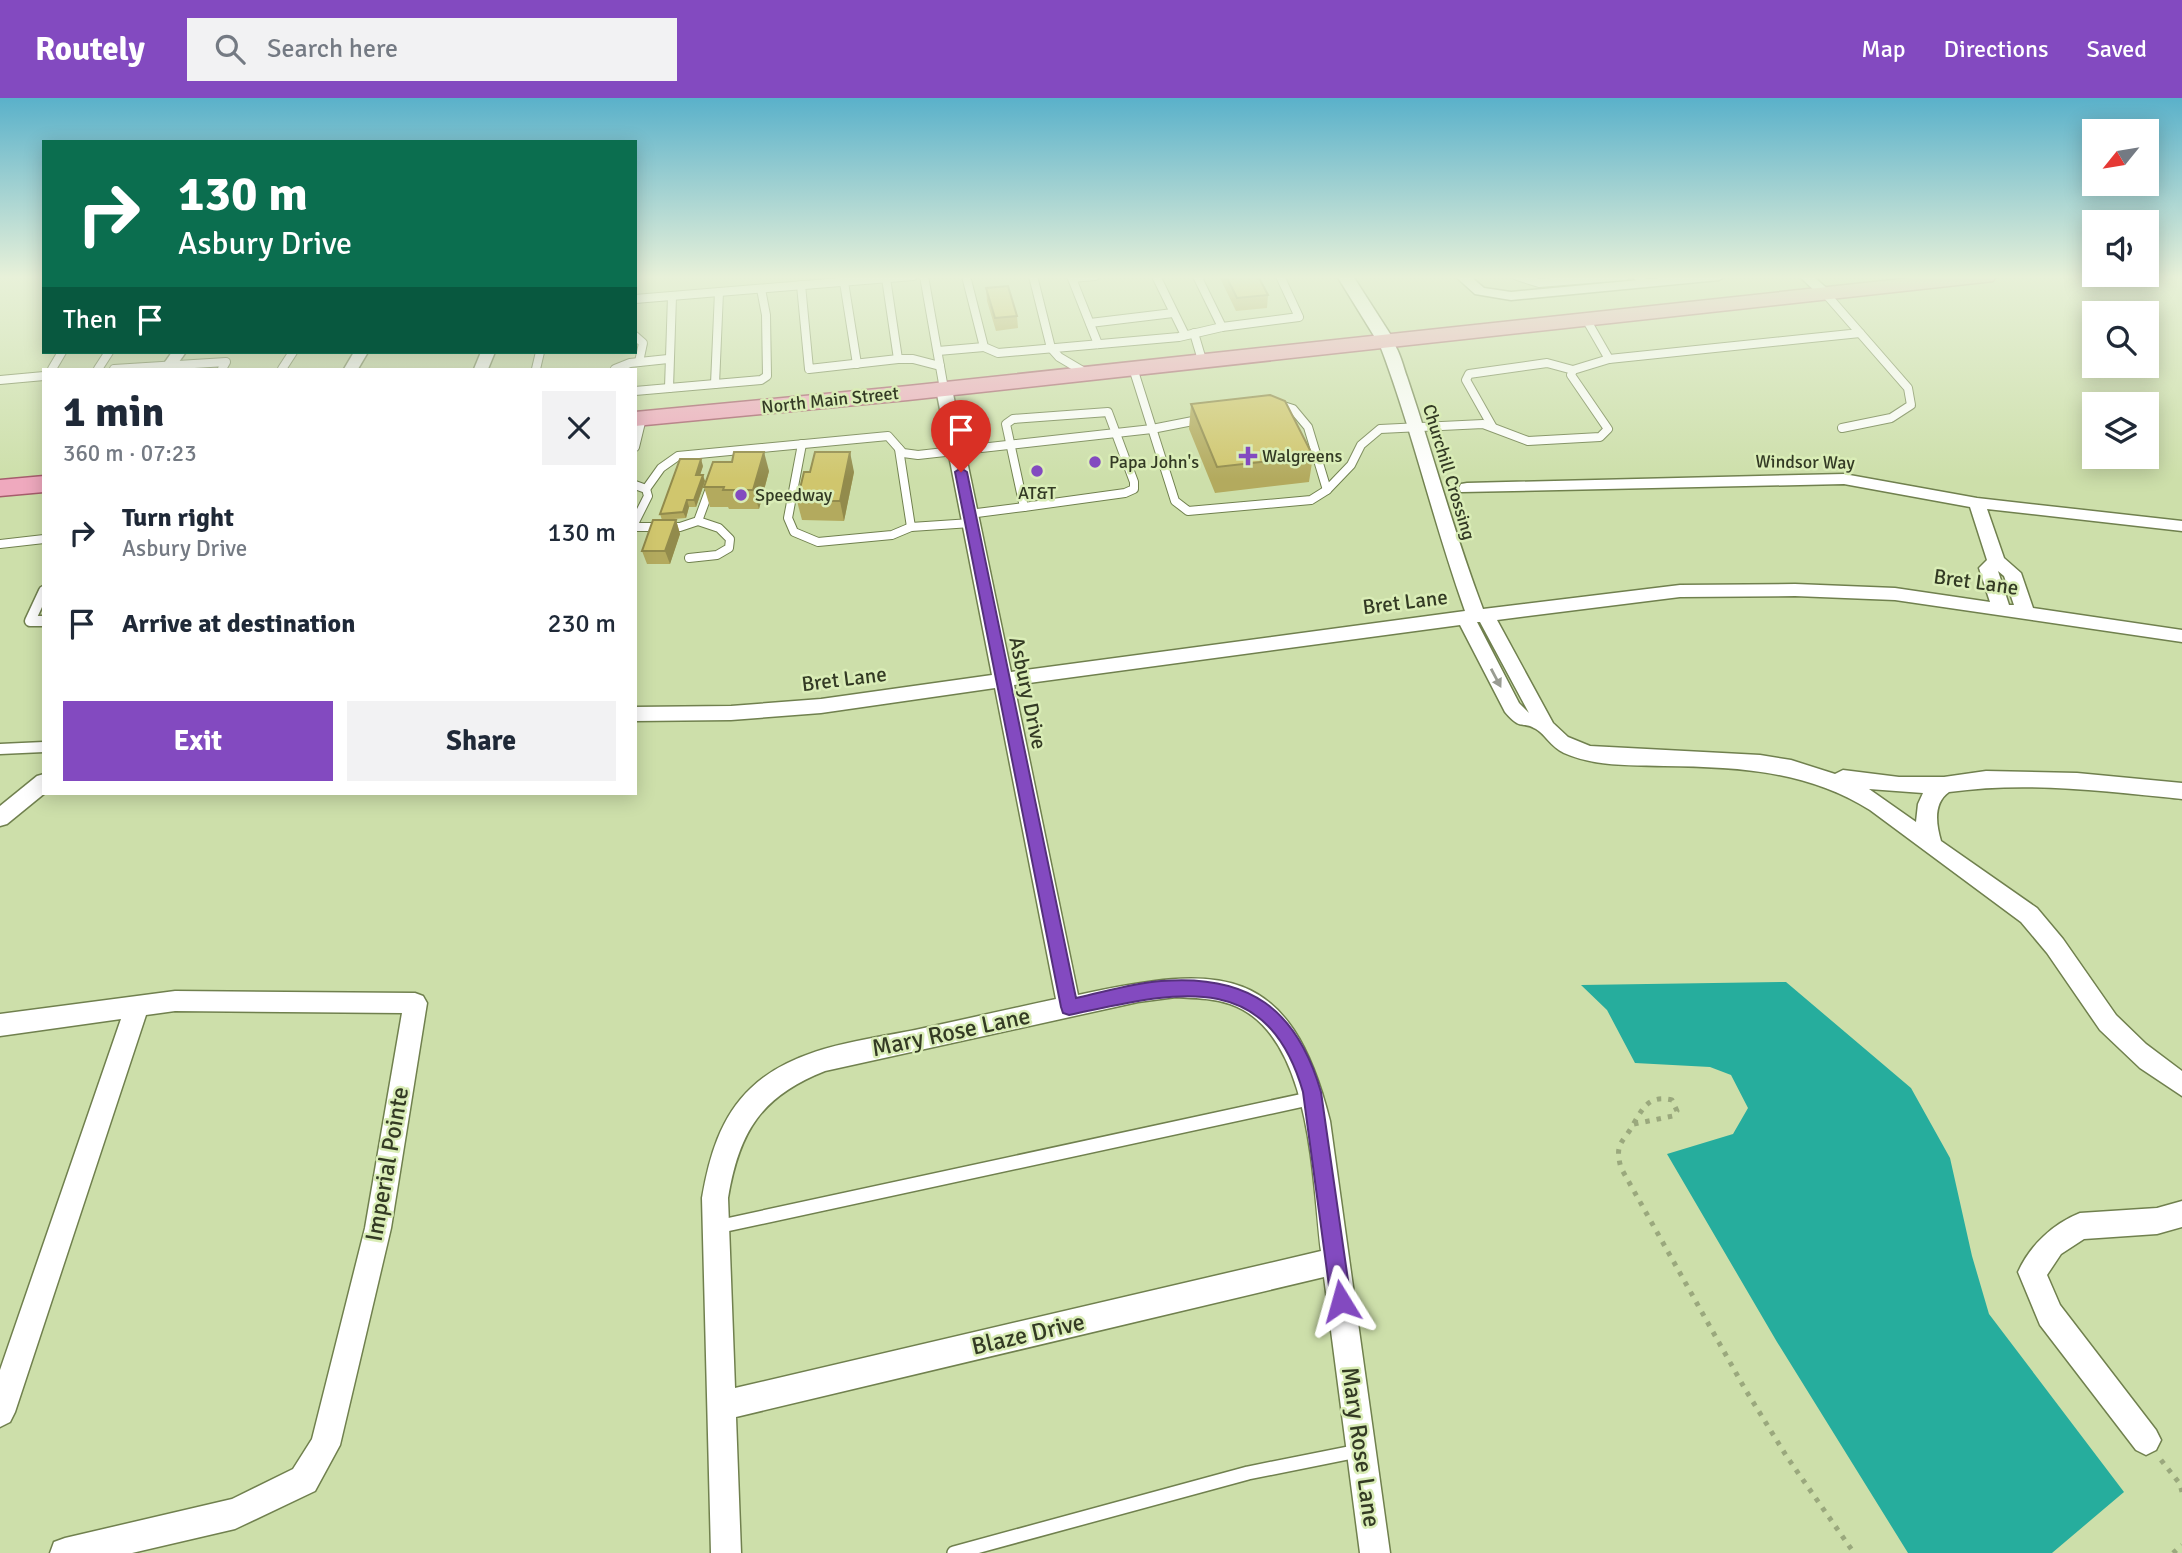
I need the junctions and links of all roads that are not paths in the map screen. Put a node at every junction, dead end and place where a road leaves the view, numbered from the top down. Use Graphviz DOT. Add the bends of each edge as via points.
graph roads {
  1 [pos="643,344"];
  2 [pos="669,344"];
  3 [pos="717,344"];
  4 [pos="766,344"];
  5 [pos="807,344"];
  6 [pos="854,344"];
  7 [pos="896,344"];
  8 [pos="937,344"];
  9 [pos="983,344"];
  10 [pos="1050,344"];
  11 [pos="1098,344"];
  12 [pos="1197,344"];
  13 [pos="1349,344"];
  14 [pos="1387,344"];
  15 [pos="1600,344"];
  16 [pos="1755,344"];
  17 [pos="1870,344"];
  18 [pos="984,347"];
  19 [pos="1051,348"];
  20 [pos="938,351"];
  21 [pos="668,359"];
  22 [pos="898,359"];
  23 [pos="1609,359"];
  24 [pos="1202,360"];
  25 [pos="173,362"];
  26 [pos="639,362"];
  27 [pos="857,364"];
  28 [pos="224,366"];
  29 [pos="940,366"];
  30 [pos="122,368"];
  31 [pos="618,368"];
  32 [pos="1133,368"];
  33 [pos="1573,370"];
  34 [pos="1086,373"];
  35 [pos="42,376"];
  36 [pos="0,380"];
  37 [pos="715,384"];
  38 [pos="669,388"];
  39 [pos="944,389"];
  40 [pos="637,391"];
  41 [pos="1264,406"];
  42 [pos="1214,416"];
  43 [pos="639,419"];
  44 [pos="1492,426"];
  45 [pos="1416,428"];
  46 [pos="1842,428"];
  47 [pos="1152,429"];
  48 [pos="1115,433"];
  49 [pos="802,444"];
  50 [pos="1009,445"];
  51 [pos="899,449"];
  52 [pos="957,451"];
  53 [pos="722,454"];
  54 [pos="718,465"];
  55 [pos="714,476"];
  56 [pos="42,484"];
  57 [pos="637,486"];
  58 [pos="0,488"];
  59 [pos="1467,488"];
  60 [pos="646,489"];
  61 [pos="1327,490"];
  62 [pos="1978,503"];
  63 [pos="1024,508"];
  64 [pos="970,518"];
  65 [pos="637,520"];
  66 [pos="698,522"];
  67 [pos="637,524"];
  68 [pos="2182,526"];
  69 [pos="911,527"];
  70 [pos="42,539"];
  71 [pos="0,544"];
  72 [pos="689,558"];
  73 [pos="1996,561"];
  74 [pos="42,595"];
  75 [pos="2001,608"];
  76 [pos="2025,612"];
  77 [pos="1475,616"];
  78 [pos="42,621"];
  79 [pos="2182,636"];
  80 [pos="1002,680"];
  81 [pos="637,714"];
  82 [pos="42,747"];
  83 [pos="0,749"];
  84 [pos="1798,770"];
  85 [pos="42,784"];
  86 [pos="1944,785"];
  87 [pos="2182,791"];
  88 [pos="0,818"];
  89 [pos="1932,846"];
  90 [pos="136,1006"];
  91 [pos="1069,1007"];
  92 [pos="0,1025"];
  93 [pos="2182,1085"];
  94 [pos="1313,1098"];
  95 [pos="2182,1214"];
  96 [pos="715,1228"];
  97 [pos="1335,1261"];
  98 [pos="721,1406"];
  99 [pos="0,1412"];
  100 [pos="2146,1440"];
  101 [pos="1361,1451"];
  102 [pos="65,1553"];
  103 [pos="726,1553"];
  104 [pos="954,1553"];
  105 [pos="1375,1553"];
  1 -- 26 [label="lane"];
  2 -- 21 [label="lane"];
  3 -- 37 [label="lane"];
  4 -- 37 [label="lane" via="767,376"];
  5 -- 27 [label="lane" via="809,369"];
  6 -- 27 [label="lane"];
  7 -- 22 [label="lane"];
  8 -- 20 [label="lane"];
  9 -- 18 [label="lane"];
  10 -- 19 [label="lane"];
  11 -- 19 [label="lane"];
  12 -- 24 [label="lane"];
  13 -- 24 [label="main road, North Main Street"];
  14 -- 45 [label="street, Churchill Crossing"];
  15 -- 23 [label="lane"];
  16 -- 23 [label="lane"];
  17 -- 46 [label="lane" via="1908,388 1911,405 1891,418"];
  18 -- 19 [label="lane" via="998,353"];
  18 -- 20 [label="lane"];
  19 -- 34 [label="lane"];
  20 -- 29 [label="lane"];
  21 -- 26 [label="lane"];
  21 -- 38 [label="lane"];
  22 -- 27 [label="lane"];
  22 -- 29 [label="lane"];
  23 -- 33 [label="lane"];
  24 -- 32 [label="main road, North Main Street"];
  25 -- 28 [label="lane"];
  25 -- 30 [label="lane"];
  26 -- 31 [label="lane"];
  29 -- 39 [label="lane"];
  32 -- 34 [label="main road, North Main Street"];
  32 -- 47 [label="lane"];
  33 -- 44 [label="lane" via="1547,363 1469,374 1466,380"];
  33 -- 44 [label="lane" via="1570,375 1608,429 1606,433 1528,441"];
  34 -- 39 [label="main road, North Main Street"];
  35 -- 36 [label="lane"];
  37 -- 38 [label="lane"];
  38 -- 40 [label="lane"];
  39 -- 43 [label="main road, North Main Street"];
  39 -- 52 [label="street, Asbury Drive"];
  41 -- 61 [label="lane" via="1293,409 1308,427"];
  42 -- 47 [label="lane"];
  44 -- 45 [label="lane"];
  45 -- 61 [label="lane" via="1380,429 1361,445 1351,465"];
  45 -- 77 [label="street, Churchill Crossing"];
  47 -- 48 [label="lane"];
  47 -- 61 [label="lane" via="1175,501 1188,511 1311,500"];
  48 -- 50 [label="lane"];
  48 -- 50 [label="lane" via="1108,412 1097,410 1013,419 1006,424"];
  48 -- 63 [label="lane" via="1134,489"];
  49 -- 51 [label="lane" via="888,436"];
  49 -- 53 [label="lane"];
  49 -- 69 [label="lane" via="788,518 794,532 818,542 891,535"];
  50 -- 52 [label="lane"];
  50 -- 63 [label="lane"];
  51 -- 52 [label="lane" via="918,455"];
  51 -- 69 [label="lane"];
  52 -- 64 [label="street, Asbury Drive"];
  53 -- 54 [label="lane"];
  53 -- 60 [label="lane" via="678,456 661,468"];
  55 -- 66 [label="lane"];
  56 -- 58 [label="main road"];
  57 -- 60 [label="lane"];
  59 -- 62 [label="street, Windsor Way" via="1844,479"];
  60 -- 65 [label="lane" via="648,496"];
  62 -- 68 [label="street, Windsor Way"];
  62 -- 73 [label="street"];
  63 -- 64 [label="lane"];
  64 -- 69 [label="lane"];
  64 -- 80 [label="street, Asbury Drive"];
  66 -- 67 [label="lane" via="680,527"];
  66 -- 72 [label="lane" via="719,528 730,539 729,548 717,555"];
  70 -- 71 [label="lane"];
  73 -- 75 [label="street" via="1989,568"];
  73 -- 76 [label="street" via="2012,573"];
  74 -- 78 [label="lane" via="30,621"];
  75 -- 76 [label="street, Bret Lane"];
  75 -- 77 [label="street, Bret Lane" via="1895,594 1680,591"];
  76 -- 79 [label="street, Bret Lane"];
  77 -- 80 [label="street, Bret Lane"];
  77 -- 84 [label="street, Churchill Crossing" via="1512,707 1522,719 1541,723 1549,735 1570,748 1601,757 1740,761"];
  80 -- 81 [label="street, Bret Lane" via="791,709"];
  80 -- 91 [label="street, Asbury Drive"];
  82 -- 83 [label="lane"];
  84 -- 86 [label="street" via="1867,782"];
  84 -- 89 [label="street" via="1871,800"];
  85 -- 88 [label="street"];
  86 -- 87 [label="street" via="1986,779 2077,781"];
  86 -- 89 [label="street" via="1931,795 1928,804 1926,827"];
  89 -- 93 [label="street" via="2024,911 2052,941 2115,1031"];
  90 -- 92 [label="street, Imperial Pointe"];
  90 -- 99 [label="street"];
  90 -- 102 [label="street, Imperial Pointe" via="175,1001 415,1003 378,1228 325,1445 304,1480 235,1514"];
  91 -- 94 [label="street, Mary Rose Lane" via="1160,988 1226,992 1258,1008 1284,1031 1305,1068"];
  91 -- 96 [label="street, Mary Rose Lane" via="848,1054 800,1068 779,1080 761,1093 733,1130 718,1174"];
  94 -- 96 [label="lane"];
  94 -- 97 [label="street, Mary Rose Lane"];
  95 -- 100 [label="street" via="2157,1221 2080,1226 2052,1245 2032,1272 2050,1315"];
  96 -- 98 [label="street, Mary Rose Lane"];
  97 -- 98 [label="street, Blaze Drive"];
  97 -- 101 [label="street, Mary Rose Lane"];
  98 -- 103 [label="street, Mary Rose Lane"];
  101 -- 104 [label="lane" via="1248,1474"];
  101 -- 105 [label="street, Mary Rose Lane"];
}
